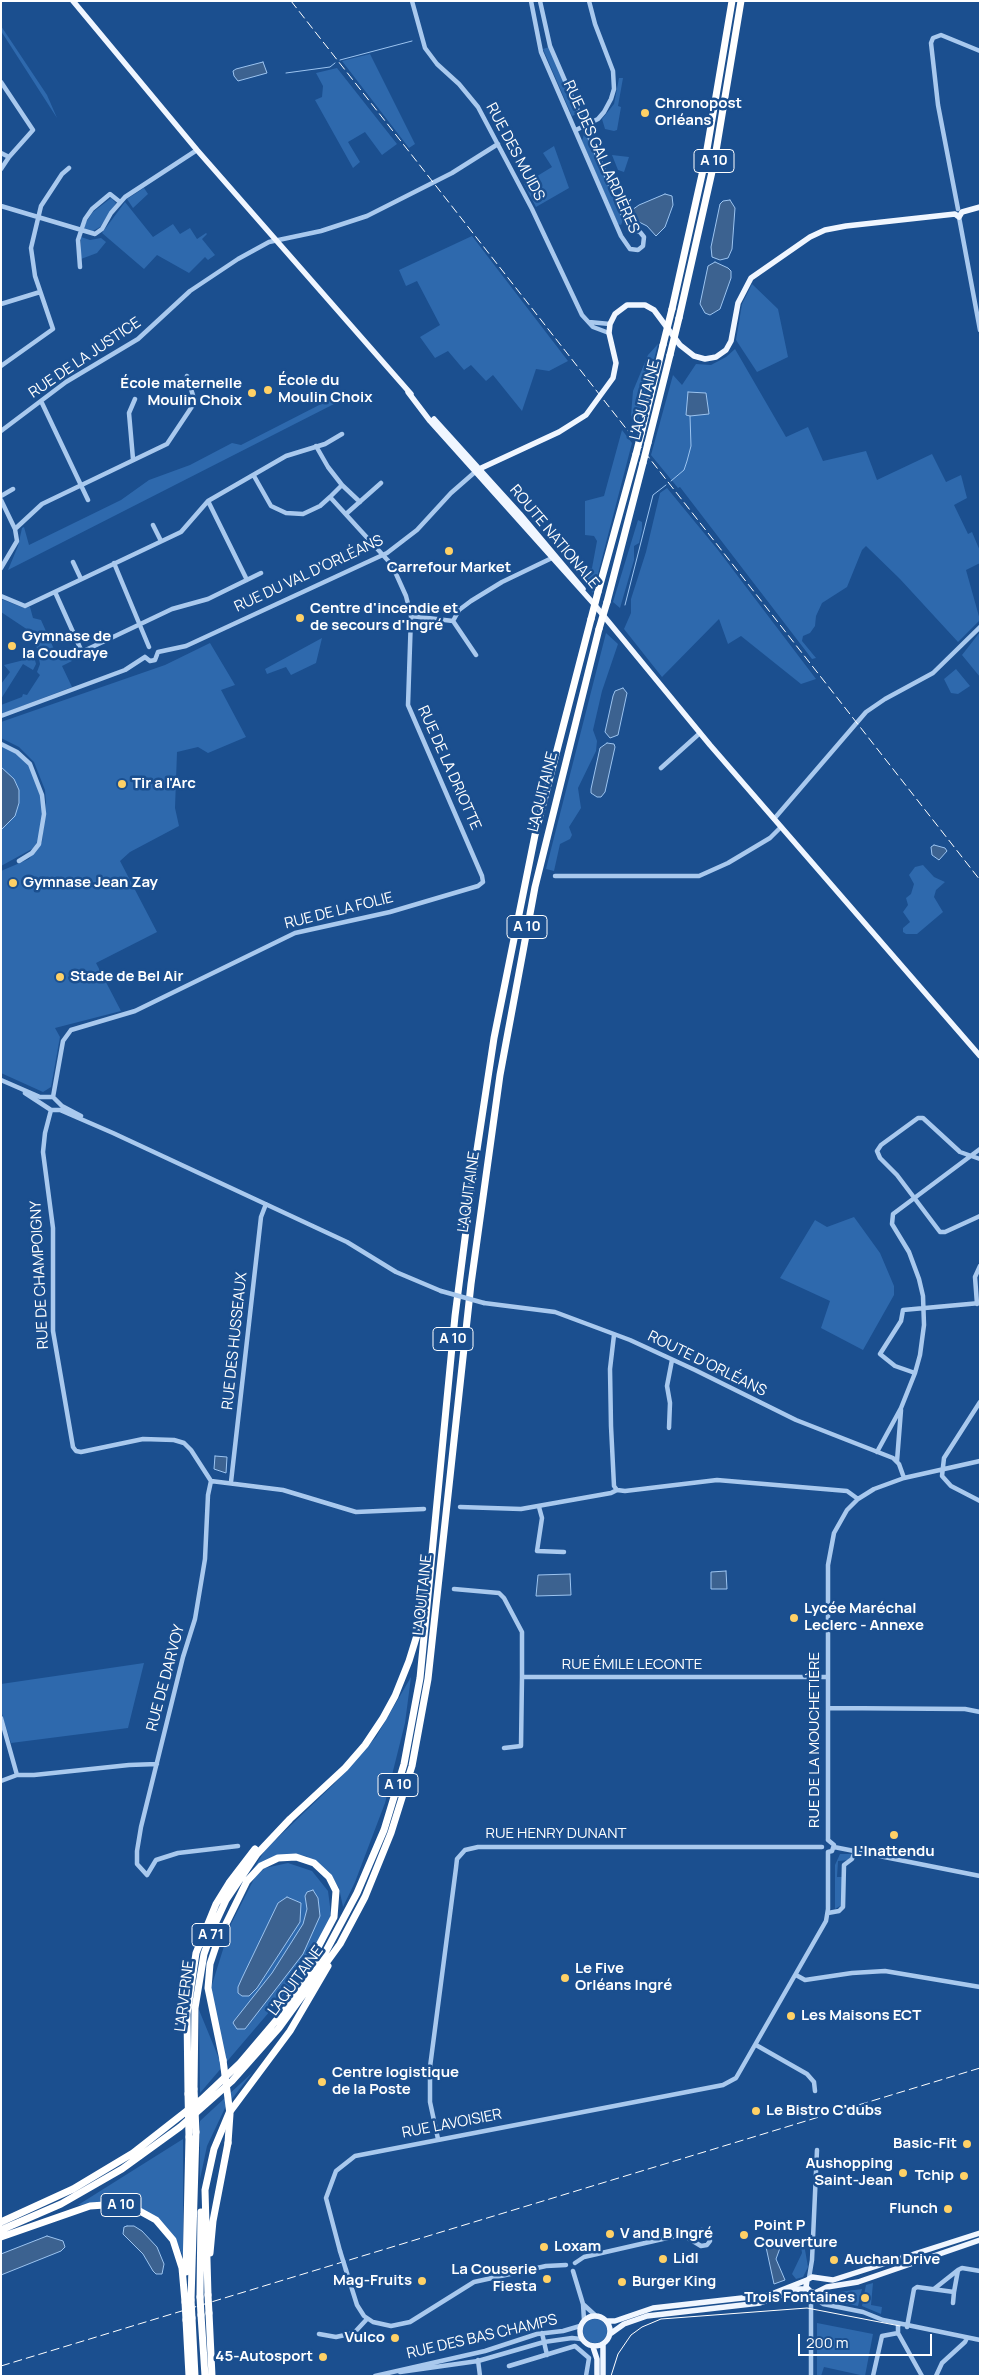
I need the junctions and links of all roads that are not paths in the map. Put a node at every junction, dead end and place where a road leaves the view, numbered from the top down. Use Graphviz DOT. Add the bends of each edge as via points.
graph roads {
  1 [pos="73,1"];
  2 [pos="412,1"];
  3 [pos="531,1"];
  4 [pos="540,1"];
  5 [pos="589,1"];
  6 [pos="732,1"];
  7 [pos="741,1"];
  8 [pos="980,51"];
  9 [pos="1,82"];
  10 [pos="585,126"];
  11 [pos="576,130"];
  12 [pos="498,144"];
  13 [pos="197,150"];
  14 [pos="1,153"];
  15 [pos="8,157"];
  16 [pos="69,168"];
  17 [pos="1,169"];
  18 [pos="120,202"];
  19 [pos="1,206"];
  20 [pos="980,207"];
  21 [pos="958,213"];
  22 [pos="37,217"];
  23 [pos="79,231"];
  24 [pos="276,241"];
  25 [pos="80,267"];
  26 [pos="40,292"];
  27 [pos="1,304"];
  28 [pos="588,322"];
  29 [pos="610,324"];
  30 [pos="980,330"];
  31 [pos="609,333"];
  32 [pos="1,366"];
  33 [pos="187,376"];
  34 [pos="135,399"];
  35 [pos="41,401"];
  36 [pos="1,431"];
  37 [pos="342,434"];
  38 [pos="316,446"];
  39 [pos="133,458"];
  40 [pos="477,470"];
  41 [pos="254,476"];
  42 [pos="381,483"];
  43 [pos="82,485"];
  44 [pos="342,485"];
  45 [pos="13,489"];
  46 [pos="1,496"];
  47 [pos="330,497"];
  48 [pos="1,500"];
  49 [pos="88,500"];
  50 [pos="208,501"];
  51 [pos="360,502"];
  52 [pos="346,514"];
  53 [pos="153,525"];
  54 [pos="14,529"];
  55 [pos="161,541"];
  56 [pos="383,555"];
  57 [pos="550,558"];
  58 [pos="558,558"];
  59 [pos="73,562"];
  60 [pos="114,563"];
  61 [pos="1,568"];
  62 [pos="261,573"];
  63 [pos="81,579"];
  64 [pos="247,580"];
  65 [pos="54,592"];
  66 [pos="1,596"];
  67 [pos="593,603"];
  68 [pos="411,616"];
  69 [pos="453,621"];
  70 [pos="140,625"];
  71 [pos="980,627"];
  72 [pos="150,647"];
  73 [pos="82,652"];
  74 [pos="158,652"];
  75 [pos="476,655"];
  76 [pos="71,657"];
  77 [pos="145,657"];
  78 [pos="1,716"];
  79 [pos="700,733"];
  80 [pos="1,744"];
  81 [pos="661,768"];
  82 [pos="774,819"];
  83 [pos="781,827"];
  84 [pos="19,861"];
  85 [pos="482,876"];
  86 [pos="556,876"];
  87 [pos="980,1056"];
  88 [pos="1,1080"];
  89 [pos="14,1086"];
  90 [pos="50,1098"];
  91 [pos="46,1105"];
  92 [pos="58,1106"];
  93 [pos="50,1110"];
  94 [pos="980,1148"];
  95 [pos="970,1156"];
  96 [pos="980,1159"];
  97 [pos="912,1197"];
  98 [pos="266,1204"];
  99 [pos="980,1216"];
  100 [pos="980,1266"];
  101 [pos="978,1304"];
  102 [pos="924,1307"];
  103 [pos="614,1335"];
  104 [pos="672,1360"];
  105 [pos="915,1373"];
  106 [pos="980,1402"];
  107 [pos="901,1408"];
  108 [pos="669,1428"];
  109 [pos="877,1452"];
  110 [pos="980,1460"];
  111 [pos="897,1461"];
  112 [pos="942,1470"];
  113 [pos="904,1478"];
  114 [pos="211,1481"];
  115 [pos="231,1482"];
  116 [pos="617,1490"];
  117 [pos="858,1499"];
  118 [pos="980,1501"];
  119 [pos="539,1506"];
  120 [pos="460,1507"];
  121 [pos="424,1509"];
  122 [pos="564,1552"];
  123 [pos="429,1572"];
  124 [pos="454,1589"];
  125 [pos="522,1677"];
  126 [pos="828,1677"];
  127 [pos="828,1708"];
  128 [pos="980,1712"];
  129 [pos="1,1718"];
  130 [pos="504,1748"];
  131 [pos="157,1764"];
  132 [pos="17,1775"];
  133 [pos="1,1780"];
  134 [pos="300,1810"];
  135 [pos="828,1840"];
  136 [pos="238,1846"];
  137 [pos="822,1847"];
  138 [pos="834,1847"];
  139 [pos="856,1850"];
  140 [pos="828,1852"];
  141 [pos="980,1876"];
  142 [pos="828,1913"];
  143 [pos="340,1944"];
  144 [pos="796,1975"];
  145 [pos="306,1980"];
  146 [pos="980,1987"];
  147 [pos="756,2045"];
  148 [pos="815,2091"];
  149 [pos="438,2139"];
  150 [pos="816,2150"];
  151 [pos="205,2190"];
  152 [pos="1,2222"];
  153 [pos="1,2230"];
  154 [pos="980,2233"];
  155 [pos="683,2235"];
  156 [pos="1,2237"];
  157 [pos="980,2240"];
  158 [pos="575,2263"];
  159 [pos="566,2265"];
  160 [pos="812,2265"];
  161 [pos="958,2270"];
  162 [pos="573,2271"];
  163 [pos="980,2271"];
  164 [pos="819,2278"];
  165 [pos="808,2279"];
  166 [pos="934,2289"];
  167 [pos="814,2290"];
  168 [pos="208,2291"];
  169 [pos="954,2292"];
  170 [pos="185,2293"];
  171 [pos="188,2301"];
  172 [pos="953,2303"];
  173 [pos="583,2304"];
  174 [pos="205,2314"];
  175 [pos="596,2316"];
  176 [pos="189,2319"];
  177 [pos="367,2319"];
  178 [pos="607,2321"];
  179 [pos="582,2323"];
  180 [pos="903,2325"];
  181 [pos="898,2332"];
  182 [pos="542,2333"];
  183 [pos="612,2333"];
  184 [pos="319,2334"];
  185 [pos="967,2338"];
  186 [pos="581,2339"];
  187 [pos="980,2341"];
  188 [pos="544,2342"];
  189 [pos="604,2344"];
  190 [pos="593,2347"];
  191 [pos="478,2353"];
  192 [pos="548,2355"];
  193 [pos="478,2361"];
  194 [pos="509,2366"];
  195 [pos="389,2373"];
  196 [pos="188,2376"];
  197 [pos="195,2376"];
  198 [pos="206,2376"];
  199 [pos="212,2376"];
  200 [pos="375,2376"];
  201 [pos="480,2376"];
  202 [pos="586,2376"];
  203 [pos="597,2376"];
  204 [pos="603,2376"];
  205 [pos="811,2376"];
  206 [pos="873,2376"];
  207 [pos="922,2376"];
  208 [pos="936,2376"];
  1 -- 13 [label="main road, ROUTE NATIONALE"];
  2 -- 12 [label="street, RUE DES MUIDS" via="426,48 436,64 478,107"];
  3 -- 11 [label="street, RUE DES GALLARDIÈRES" via="541,52"];
  4 -- 10 [label="street, RUE DES GALLARDIÈRES" via="550,46"];
  5 -- 10 [label="street" via="614,81 608,107 598,119"];
  6 -- 123 [label="highway, L'AQUITAINE / A 10, bridge" via="705,161 672,309 535,835 494,1038 466,1229"];
  7 -- 143 [label="highway, L'AQUITAINE / A 10, bridge" via="714,163 670,355 535,887 500,1075 475,1248 431,1653 419,1731 392,1833"];
  8 -- 21 [label="street" via="941,35 933,38 931,43 938,105"];
  9 -- 15 [label="street" via="32,130"];
  10 -- 11 [label="street"];
  10 -- 11 [label="street, RUE DES GALLARDIÈRES" via="629,228 644,237 643,246 638,250 626,245"];
  12 -- 24 [label="street, RUE DE LA JUSTICE" via="452,173 367,216 321,232"];
  12 -- 28 [label="street, RUE DES MUIDS"];
  13 -- 18 [label="street"];
  13 -- 24 [label="main road, ROUTE NATIONALE"];
  14 -- 15 [label="street"];
  15 -- 17 [label="street"];
  16 -- 22 [label="street" via="41,206"];
  18 -- 23 [label="street" via="100,231 95,234"];
  18 -- 23 [label="street" via="113,194 109,195 92,209"];
  19 -- 22 [label="street"];
  20 -- 21 [label="main road"];
  21 -- 29 [label="main road" via="833,228 810,237 751,278 738,302 731,341 716,358 705,359 690,354 659,315 644,305 627,305 615,314"];
  21 -- 30 [label="street"];
  22 -- 23 [label="street"];
  22 -- 26 [label="street" via="31,248"];
  23 -- 25 [label="street"];
  24 -- 35 [label="street, RUE DE LA JUSTICE" via="266,243 200,283 138,339 75,376"];
  24 -- 40 [label="main road, ROUTE NATIONALE"];
  26 -- 27 [label="street"];
  26 -- 32 [label="street" via="53,329"];
  28 -- 29 [label="street"];
  28 -- 31 [label="street"];
  29 -- 31 [label="main road"];
  31 -- 40 [label="main road" via="616,370 611,383 586,415 559,432"];
  33 -- 39 [label="street" via="195,402 167,444"];
  34 -- 39 [label="street" via="129,413"];
  35 -- 36 [label="street, RUE DE LA JUSTICE"];
  35 -- 43 [label="street"];
  37 -- 38 [label="street"];
  38 -- 41 [label="street" via="286,456"];
  38 -- 44 [label="street"];
  39 -- 43 [label="street"];
  40 -- 56 [label="street, RUE DU VAL D'ORLÉANS" via="417,530"];
  40 -- 57 [label="main road, ROUTE NATIONALE"];
  40 -- 58 [label="main road, ROUTE NATIONALE"];
  41 -- 47 [label="street" via="271,506 286,514 303,514"];
  41 -- 50 [label="street"];
  42 -- 51 [label="street"];
  43 -- 49 [label="street"];
  43 -- 54 [label="street" via="42,504"];
  44 -- 47 [label="street"];
  44 -- 51 [label="street"];
  45 -- 46 [label="street"];
  47 -- 52 [label="street, RUE DE LA DRIOTTE"];
  48 -- 54 [label="street"];
  50 -- 55 [label="street" via="181,532"];
  50 -- 64 [label="street"];
  51 -- 52 [label="street"];
  52 -- 56 [label="street, RUE DE LA DRIOTTE"];
  53 -- 55 [label="street"];
  54 -- 61 [label="street" via="17,541"];
  55 -- 60 [label="street"];
  56 -- 68 [label="street, RUE DE LA DRIOTTE" via="396,574"];
  56 -- 74 [label="street, RUE DU VAL D'ORLÉANS" via="186,646"];
  57 -- 58 [label="street"];
  57 -- 67 [label="main road, ROUTE NATIONALE"];
  57 -- 69 [label="street" via="471,601 459,610"];
  58 -- 67 [label="main road, ROUTE NATIONALE"];
  59 -- 63 [label="street"];
  60 -- 63 [label="street"];
  60 -- 70 [label="street"];
  62 -- 64 [label="street"];
  63 -- 65 [label="street"];
  64 -- 70 [label="street"];
  65 -- 66 [label="street" via="25,606"];
  65 -- 73 [label="street"];
  67 -- 79 [label="main road"];
  68 -- 69 [label="street"];
  68 -- 85 [label="street, RUE DE LA DRIOTTE" via="408,705"];
  69 -- 75 [label="street"];
  70 -- 72 [label="street"];
  70 -- 73 [label="street"];
  71 -- 82 [label="street" via="933,673 866,712"];
  72 -- 74 [label="street"];
  72 -- 77 [label="street" via="144,652"];
  73 -- 76 [label="street"];
  74 -- 77 [label="street, RUE DU VAL D'ORLÉANS" via="155,660"];
  77 -- 78 [label="street, RUE DU VAL D'ORLÉANS" via="125,670"];
  79 -- 81 [label="street"];
  79 -- 82 [label="main road"];
  80 -- 84 [label="street" via="30,764 42,795 44,814 39,844"];
  82 -- 83 [label="main road"];
  83 -- 86 [label="street" via="770,838 699,876"];
  83 -- 87 [label="main road"];
  85 -- 90 [label="street, RUE DE LA FOLIE" via="483,882 478,886 383,914 288,936 135,1011 71,1030 62,1041"];
  88 -- 89 [label="street"];
  89 -- 90 [label="street"];
  89 -- 91 [label="street"];
  90 -- 91 [label="street"];
  90 -- 92 [label="street"];
  91 -- 93 [label="street"];
  92 -- 93 [label="street"];
  92 -- 98 [label="street, ROUTE D'ORLÉANS"];
  93 -- 114 [label="street, RUE DE CHAMPOIGNY" via="43,1152 53,1228 53,1331 73,1448 81,1452 138,1439 174,1440 192,1450"];
  94 -- 95 [label="street"];
  95 -- 96 [label="street"];
  95 -- 97 [label="street"];
  95 -- 97 [label="street" via="960,1152 923,1118 918,1118 878,1150 880,1158"];
  97 -- 99 [label="street" via="940,1232"];
  97 -- 102 [label="street" via="895,1210 892,1222 914,1262"];
  98 -- 103 [label="street, ROUTE D'ORLÉANS, bridge" via="347,1242 408,1278 441,1291 484,1303 554,1312"];
  98 -- 115 [label="street, RUE DES HUSSEAUX" via="261,1217"];
  100 -- 101 [label="street" via="975,1276"];
  101 -- 102 [label="street"];
  102 -- 105 [label="street" via="922,1343"];
  102 -- 105 [label="street" via="903,1310 901,1321 880,1354 895,1366"];
  103 -- 104 [label="street, ROUTE D'ORLÉANS"];
  103 -- 116 [label="street" via="610,1369 611,1426 613,1483"];
  104 -- 108 [label="street" via="667,1386"];
  104 -- 109 [label="street, ROUTE D'ORLÉANS" via="796,1420"];
  105 -- 107 [label="street"];
  106 -- 112 [label="street" via="944,1458"];
  107 -- 109 [label="street"];
  107 -- 111 [label="street"];
  109 -- 111 [label="street, ROUTE D'ORLÉANS"];
  110 -- 112 [label="street, RUE DE LA MOUCHETIÈRE"];
  111 -- 113 [label="street"];
  112 -- 113 [label="street, RUE DE LA MOUCHETIÈRE"];
  112 -- 118 [label="street" via="946,1483"];
  113 -- 117 [label="street, RUE DE LA MOUCHETIÈRE" via="878,1487"];
  114 -- 115 [label="street"];
  114 -- 131 [label="street, RUE DE DARVOY" via="205,1559 194,1619"];
  115 -- 121 [label="street" via="295,1492 356,1512"];
  116 -- 117 [label="street" via="734,1480 847,1491"];
  116 -- 119 [label="street"];
  117 -- 126 [label="street, RUE DE LA MOUCHETIÈRE" via="837,1526 829,1552"];
  119 -- 120 [label="street" via="505,1510"];
  119 -- 122 [label="street" via="542,1518 538,1551"];
  123 -- 134 [label="highway, L'ARVERNE / A 71" via="413,1648 389,1708 357,1755"];
  123 -- 145 [label="highway, L'AQUITAINE / A 10" via="418,1686 408,1747 394,1797 353,1901 325,1953"];
  124 -- 125 [label="street" via="499,1593 504,1598 522,1632"];
  125 -- 126 [label="street, RUE ÉMILE LECONTE"];
  125 -- 130 [label="street" via="522,1746"];
  126 -- 127 [label="street, RUE DE LA MOUCHETIÈRE"];
  127 -- 128 [label="street" via="965,1709"];
  127 -- 135 [label="street, RUE DE LA MOUCHETIÈRE"];
  129 -- 132 [label="street"];
  131 -- 132 [label="street"];
  131 -- 136 [label="street, RUE DE DARVOY" via="137,1851 137,1864 147,1875 156,1860 178,1852"];
  132 -- 133 [label="street"];
  134 -- 170 [label="highway, bridge" via="273,1830 229,1883 207,1922 196,1953 188,1997 186,2038 189,2137"];
  134 -- 171 [label="highway, L'ARVERNE / A 71, bridge" via="257,1854 226,1900 204,1954 196,2000 196,2132"];
  135 -- 137 [label="street"];
  135 -- 138 [label="street"];
  137 -- 140 [label="street"];
  137 -- 149 [label="street, RUE HENRY DUNANT" via="478,1847 465,1850 457,1859 430,2067 430,2102"];
  138 -- 139 [label="street"];
  138 -- 140 [label="street"];
  139 -- 141 [label="street"];
  139 -- 142 [label="street" via="844,1865 843,1907"];
  140 -- 142 [label="street"];
  142 -- 144 [label="street"];
  143 -- 151 [label="highway" via="290,2031 229,2113 214,2149"];
  143 -- 153 [label="highway, L'AQUITAINE / A 10" via="268,2041 232,2081 193,2116 108,2178 61,2204"];
  144 -- 146 [label="street" via="805,1980 884,1971"];
  144 -- 147 [label="street"];
  145 -- 152 [label="highway, L'AQUITAINE / A 10" via="252,2050 175,2122 89,2180"];
  145 -- 168 [label="highway, A 71, bridge" via="306,1970 334,1917 335,1886 326,1872 314,1863 296,1857 278,1858 260,1866 247,1881 210,1964 208,1988 230,2114 228,2143 213,2221"];
  147 -- 148 [label="street" via="807,2074 813,2080"];
  147 -- 149 [label="street, RUE LAVOISIER" via="739,2074 723,2085"];
  149 -- 177 [label="street, RUE LAVOISIER, bridge" via="360,2154 336,2171 326,2198 357,2305"];
  150 -- 160 [label="street"];
  151 -- 168 [label="highway"];
  151 -- 174 [label="highway, bridge" via="200,2252 200,2297"];
  154 -- 164 [label="main road" via="833,2280"];
  155 -- 155 [label="street" via="700,2246 705,2246 710,2240 709,2233 704,2230"];
  155 -- 158 [label="street" via="584,2257"];
  156 -- 170 [label="highway, A 10" via="80,2208 119,2204 145,2212 173,2240 180,2259"];
  157 -- 167 [label="main road" via="858,2282"];
  158 -- 159 [label="street" via="570,2261"];
  158 -- 162 [label="street"];
  159 -- 162 [label="street" via="567,2270"];
  159 -- 177 [label="street" via="546,2266 474,2282 410,2322 384,2326"];
  160 -- 164 [label="street"];
  160 -- 165 [label="street"];
  161 -- 163 [label="street"];
  161 -- 166 [label="street"];
  161 -- 169 [label="street"];
  162 -- 173 [label="street"];
  164 -- 165 [label="main road"];
  164 -- 167 [label="main road"];
  165 -- 167 [label="main road"];
  165 -- 178 [label="main road" via="769,2296 653,2308"];
  166 -- 169 [label="street"];
  166 -- 180 [label="street" via="914,2289"];
  167 -- 180 [label="street" via="817,2300 823,2304"];
  167 -- 183 [label="main road" via="799,2289 760,2303 667,2312 633,2320"];
  167 -- 205 [label="street" via="811,2304"];
  168 -- 174 [label="highway, bridge"];
  169 -- 172 [label="street"];
  170 -- 171 [label="highway"];
  171 -- 176 [label="highway, bridge"];
  173 -- 175 [label="street"];
  173 -- 179 [label="street"];
  174 -- 198 [label="highway"];
  174 -- 199 [label="highway"];
  175 -- 178 [label="main road"];
  175 -- 179 [label="main road"];
  176 -- 196 [label="highway"];
  176 -- 197 [label="highway"];
  177 -- 184 [label="street" via="354,2333 336,2337"];
  178 -- 183 [label="main road"];
  179 -- 182 [label="street, RUE DES BAS CHAMPS" via="563,2331"];
  179 -- 186 [label="main road"];
  180 -- 181 [label="street"];
  180 -- 185 [label="street"];
  181 -- 206 [label="street" via="882,2336"];
  181 -- 207 [label="street"];
  182 -- 188 [label="street"];
  182 -- 191 [label="street, RUE DES BAS CHAMPS"];
  183 -- 189 [label="main road"];
  185 -- 187 [label="street"];
  185 -- 208 [label="street" via="942,2363"];
  186 -- 188 [label="street, RUE DES BAS CHAMPS"];
  186 -- 190 [label="main road"];
  188 -- 192 [label="street"];
  188 -- 193 [label="street, RUE DES BAS CHAMPS"];
  189 -- 190 [label="main road"];
  189 -- 204 [label="main road"];
  190 -- 203 [label="main road"];
  191 -- 193 [label="street"];
  191 -- 195 [label="street, RUE DES BAS CHAMPS"];
  192 -- 194 [label="street"];
  192 -- 202 [label="street" via="577,2347 589,2358"];
  193 -- 195 [label="street, RUE DES BAS CHAMPS"];
  193 -- 201 [label="street"];
  195 -- 200 [label="street, RUE DES BAS CHAMPS"];
}
